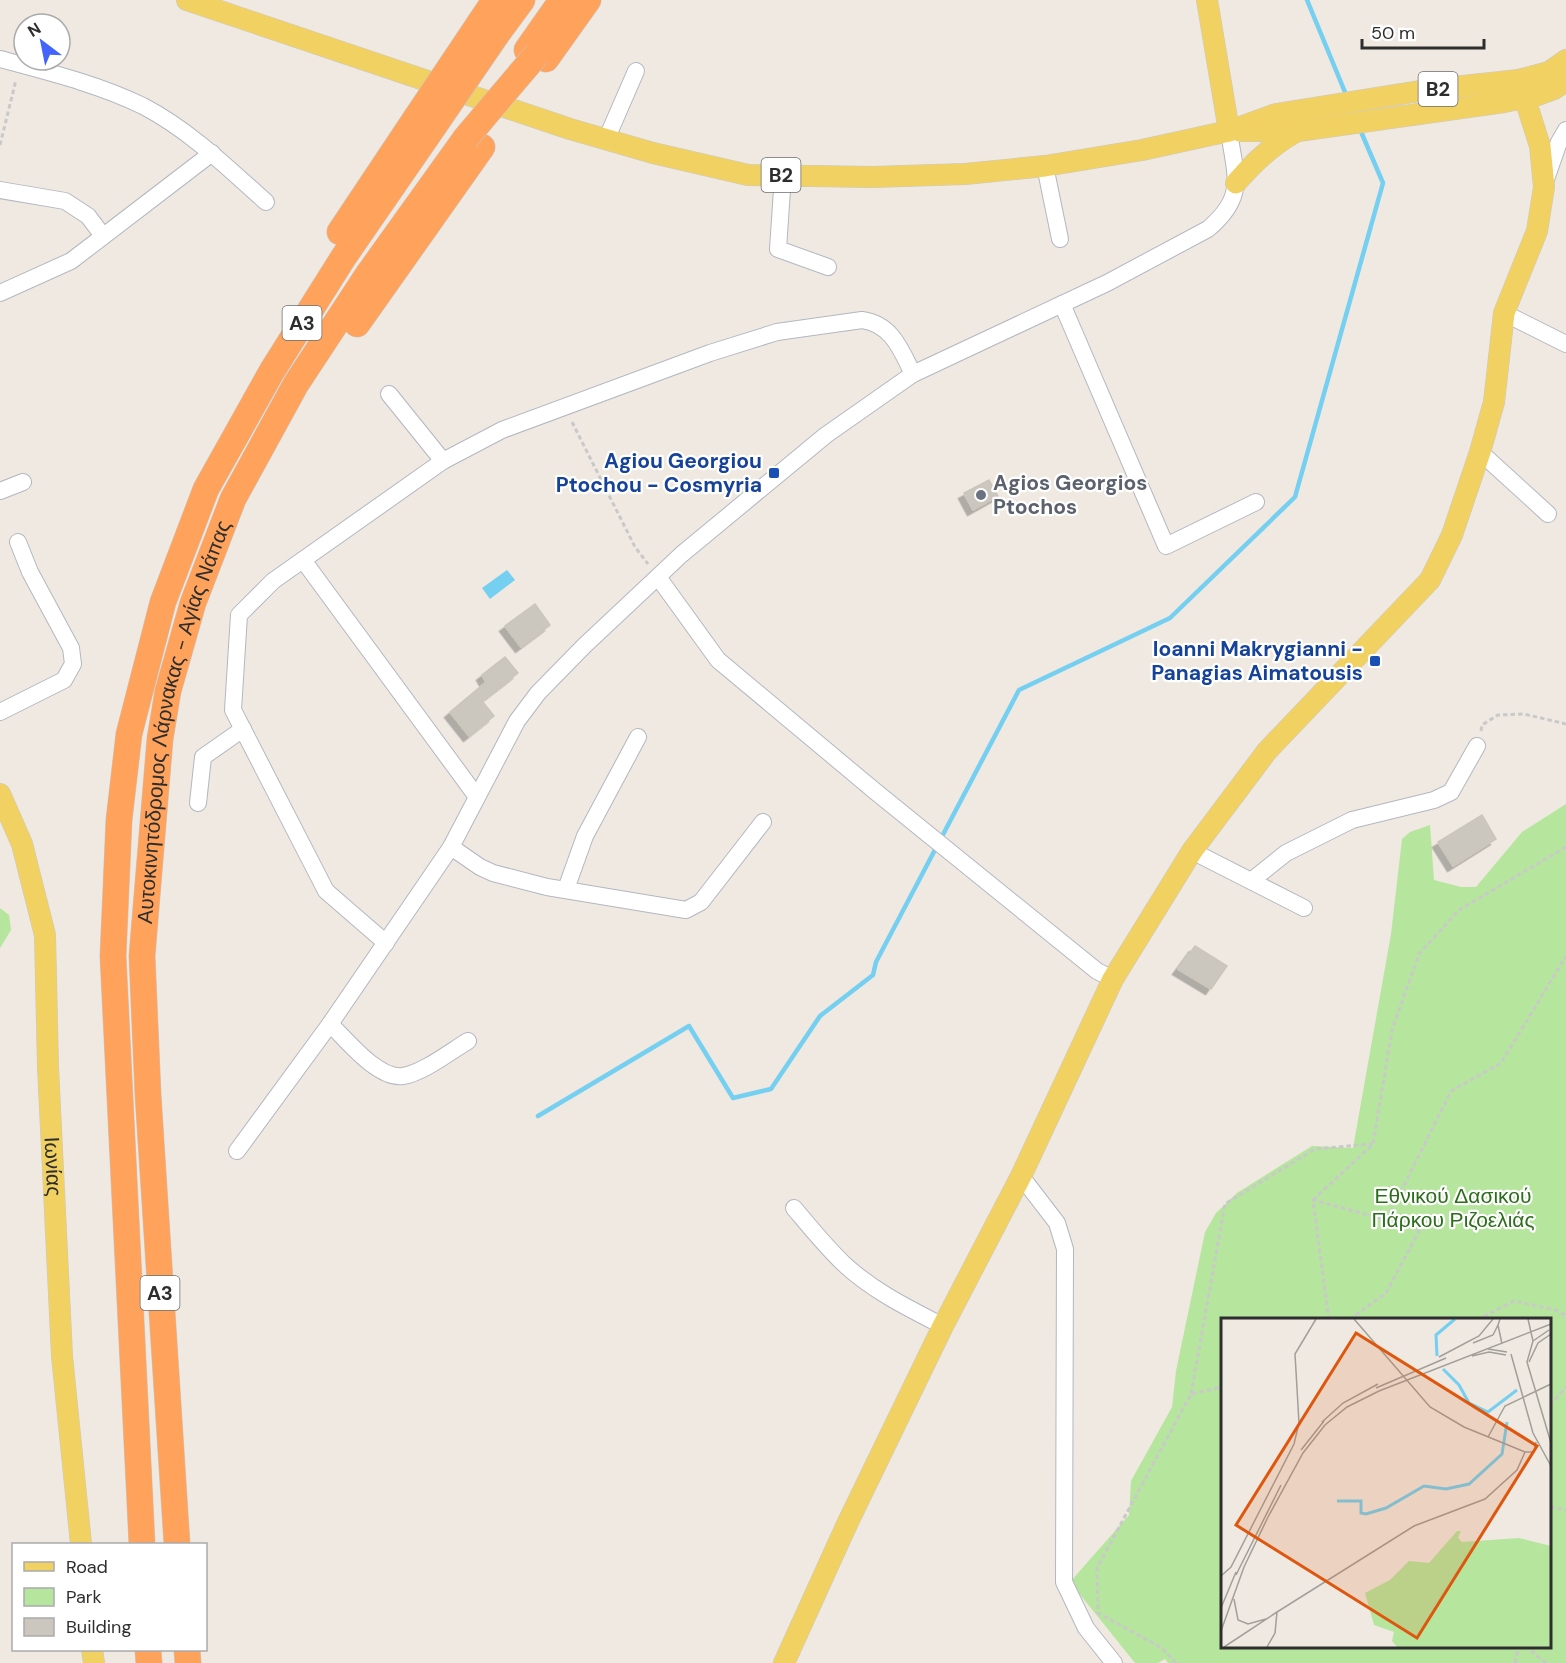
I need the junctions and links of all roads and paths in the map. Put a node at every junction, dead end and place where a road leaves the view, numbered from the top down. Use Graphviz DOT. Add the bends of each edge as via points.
graph roads {
  1 [pos="187,0"];
  2 [pos="495,0"];
  3 [pos="522,0"];
  4 [pos="562,0"];
  5 [pos="580,0"];
  6 [pos="588,0"];
  7 [pos="1207,0"];
  8 [pos="230,7"];
  9 [pos="488,29"];
  10 [pos="537,54"];
  11 [pos="1566,60"];
  12 [pos="636,71"];
  13 [pos="18,72"];
  14 [pos="48,72"];
  15 [pos="1566,81"];
  16 [pos="1522,89"];
  17 [pos="1566,130"];
  18 [pos="1229,131"];
  19 [pos="1298,131"];
  20 [pos="606,140"];
  21 [pos="0,145"];
  22 [pos="212,153"];
  23 [pos="1045,165"];
  24 [pos="783,175"];
  25 [pos="1236,183"];
  26 [pos="1544,187"];
  27 [pos="0,190"];
  28 [pos="266,202"];
  29 [pos="103,236"];
  30 [pos="1060,240"];
  31 [pos="828,267"];
  32 [pos="0,293"];
  33 [pos="1062,304"];
  34 [pos="1504,313"];
  35 [pos="1566,344"];
  36 [pos="913,374"];
  37 [pos="389,394"];
  38 [pos="565,407"];
  39 [pos="1480,452"];
  40 [pos="442,461"];
  41 [pos="23,482"];
  42 [pos="0,491"];
  43 [pos="1256,502"];
  44 [pos="1548,514"];
  45 [pos="18,542"];
  46 [pos="303,560"];
  47 [pos="658,577"];
  48 [pos="0,712"];
  49 [pos="1566,724"];
  50 [pos="243,729"];
  51 [pos="638,737"];
  52 [pos="1478,746"];
  53 [pos="0,794"];
  54 [pos="477,797"];
  55 [pos="198,803"];
  56 [pos="763,822"];
  57 [pos="451,847"];
  58 [pos="1566,847"];
  59 [pos="1191,851"];
  60 [pos="1251,881"];
  61 [pos="566,889"];
  62 [pos="1304,908"];
  63 [pos="386,943"];
  64 [pos="1566,956"];
  65 [pos="1113,979"];
  66 [pos="330,1024"];
  67 [pos="468,1041"];
  68 [pos="1373,1144"];
  69 [pos="237,1151"];
  70 [pos="1021,1176"];
  71 [pos="1312,1200"];
  72 [pos="794,1208"];
  73 [pos="1387,1219"];
  74 [pos="1566,1316"];
  75 [pos="1329,1318"];
  76 [pos="1352,1318"];
  77 [pos="1481,1318"];
  78 [pos="943,1326"];
  79 [pos="1221,1387"];
  80 [pos="1566,1387"];
  81 [pos="1191,1394"];
  82 [pos="1551,1404"];
  83 [pos="1551,1507"];
  84 [pos="1566,1510"];
  85 [pos="81,1543"];
  86 [pos="142,1543"];
  87 [pos="177,1543"];
  88 [pos="1519,1648"];
  89 [pos="1527,1648"];
  90 [pos="784,1663"];
  91 [pos="1114,1663"];
  92 [pos="1176,1663"];
  93 [pos="1515,1663"];
  94 [pos="1545,1663"];
  1 -- 8 [label="main road, B2"];
  2 -- 9 [label="highway"];
  3 -- 9 [label="highway, Αυτοκινητόδρομος Λάρνακας - Αγίας Νάπας / A3"];
  4 -- 10 [label="highway"];
  5 -- 10 [label="highway"];
  6 -- 10 [label="highway"];
  7 -- 18 [label="main road"];
  8 -- 20 [label="main road, B2"];
  9 -- 86 [label="highway, Αυτοκινητόδρομος Λάρνακας - Αγίας Νάπας / A3, bridge" via="425,122 272,371 206,489 163,602 129,734 119,820 113,956"];
  10 -- 87 [label="highway, Αυτοκινητόδρομος Λάρνακας - Αγίας Νάπας / A3" via="473,143 310,394 249,504 207,606 182,691 160,739 142,956"];
  11 -- 16 [label="main road, B2"];
  12 -- 20 [label="street"];
  13 -- 21 [label="path"];
  14 -- 22 [label="street" via="97,86 144,107"];
  15 -- 16 [label="main road, B2" via="1554,89"];
  16 -- 18 [label="main road, B2" via="1426,90 1276,114"];
  16 -- 19 [label="main road, B2"];
  16 -- 26 [label="main road" via="1540,146"];
  17 -- 26 [label="street"];
  18 -- 19 [label="main road, B2"];
  18 -- 23 [label="main road, B2"];
  18 -- 25 [label="street"];
  19 -- 25 [label="main road" via="1279,141"];
  20 -- 24 [label="main road, B2" via="748,175"];
  22 -- 28 [label="street"];
  22 -- 29 [label="street"];
  23 -- 24 [label="main road, B2" via="942,175"];
  23 -- 30 [label="street"];
  24 -- 31 [label="street" via="778,249"];
  25 -- 33 [label="street" via="1232,203 1208,229"];
  26 -- 34 [label="main road" via="1537,231"];
  27 -- 29 [label="street" via="65,201 87,216"];
  29 -- 32 [label="street" via="71,261"];
  33 -- 36 [label="street"];
  33 -- 43 [label="street" via="1166,546"];
  34 -- 35 [label="street"];
  34 -- 39 [label="main road" via="1494,402"];
  36 -- 38 [label="street" via="893,335 873,321 862,320 777,332"];
  36 -- 47 [label="street" via="826,435"];
  37 -- 40 [label="street"];
  38 -- 40 [label="street" via="502,430"];
  38 -- 47 [label="path" via="635,547"];
  39 -- 44 [label="street"];
  39 -- 59 [label="main road" via="1452,535 1430,580 1267,751"];
  40 -- 46 [label="street"];
  41 -- 42 [label="street"];
  45 -- 48 [label="street" via="70,648 73,664 64,680"];
  46 -- 50 [label="street" via="273,581 239,615 233,710"];
  46 -- 54 [label="street"];
  47 -- 54 [label="street" via="532,700"];
  47 -- 65 [label="street" via="718,660 1097,971"];
  49 -- 52 [label="path" via="1524,714 1498,715 1482,725"];
  50 -- 55 [label="street" via="203,757"];
  50 -- 63 [label="street" via="326,891"];
  51 -- 61 [label="street" via="585,836"];
  52 -- 60 [label="street" via="1451,792 1434,800 1352,820 1286,853"];
  53 -- 85 [label="main road, Ιωνίας" via="22,844 45,935 62,1356"];
  54 -- 57 [label="street"];
  56 -- 61 [label="street" via="701,902 686,910"];
  57 -- 61 [label="street" via="493,873"];
  57 -- 63 [label="street"];
  58 -- 68 [label="path" via="1459,910 1419,954 1392,1030"];
  59 -- 60 [label="street"];
  59 -- 65 [label="main road"];
  60 -- 62 [label="street"];
  63 -- 66 [label="street"];
  64 -- 73 [label="path" via="1501,1064 1451,1091"];
  65 -- 70 [label="main road"];
  66 -- 67 [label="street" via="369,1063 386,1073 402,1076 416,1072"];
  66 -- 69 [label="street"];
  68 -- 71 [label="path"];
  68 -- 81 [label="path" via="1315,1149 1224,1204"];
  70 -- 78 [label="main road"];
  70 -- 91 [label="street" via="1057,1223 1065,1249 1064,1582 1086,1628"];
  71 -- 73 [label="path"];
  71 -- 75 [label="path"];
  72 -- 78 [label="street" via="843,1264 872,1287"];
  73 -- 76 [label="path" via="1420,1229 1386,1293"];
  74 -- 77 [label="path" via="1514,1301"];
  78 -- 90 [label="main road"];
  79 -- 81 [label="path"];
  80 -- 82 [label="path"];
  81 -- 92 [label="path" via="1097,1568 1098,1613 1162,1648"];
  83 -- 84 [label="path"];
  88 -- 93 [label="path"];
  89 -- 94 [label="path"];
}
